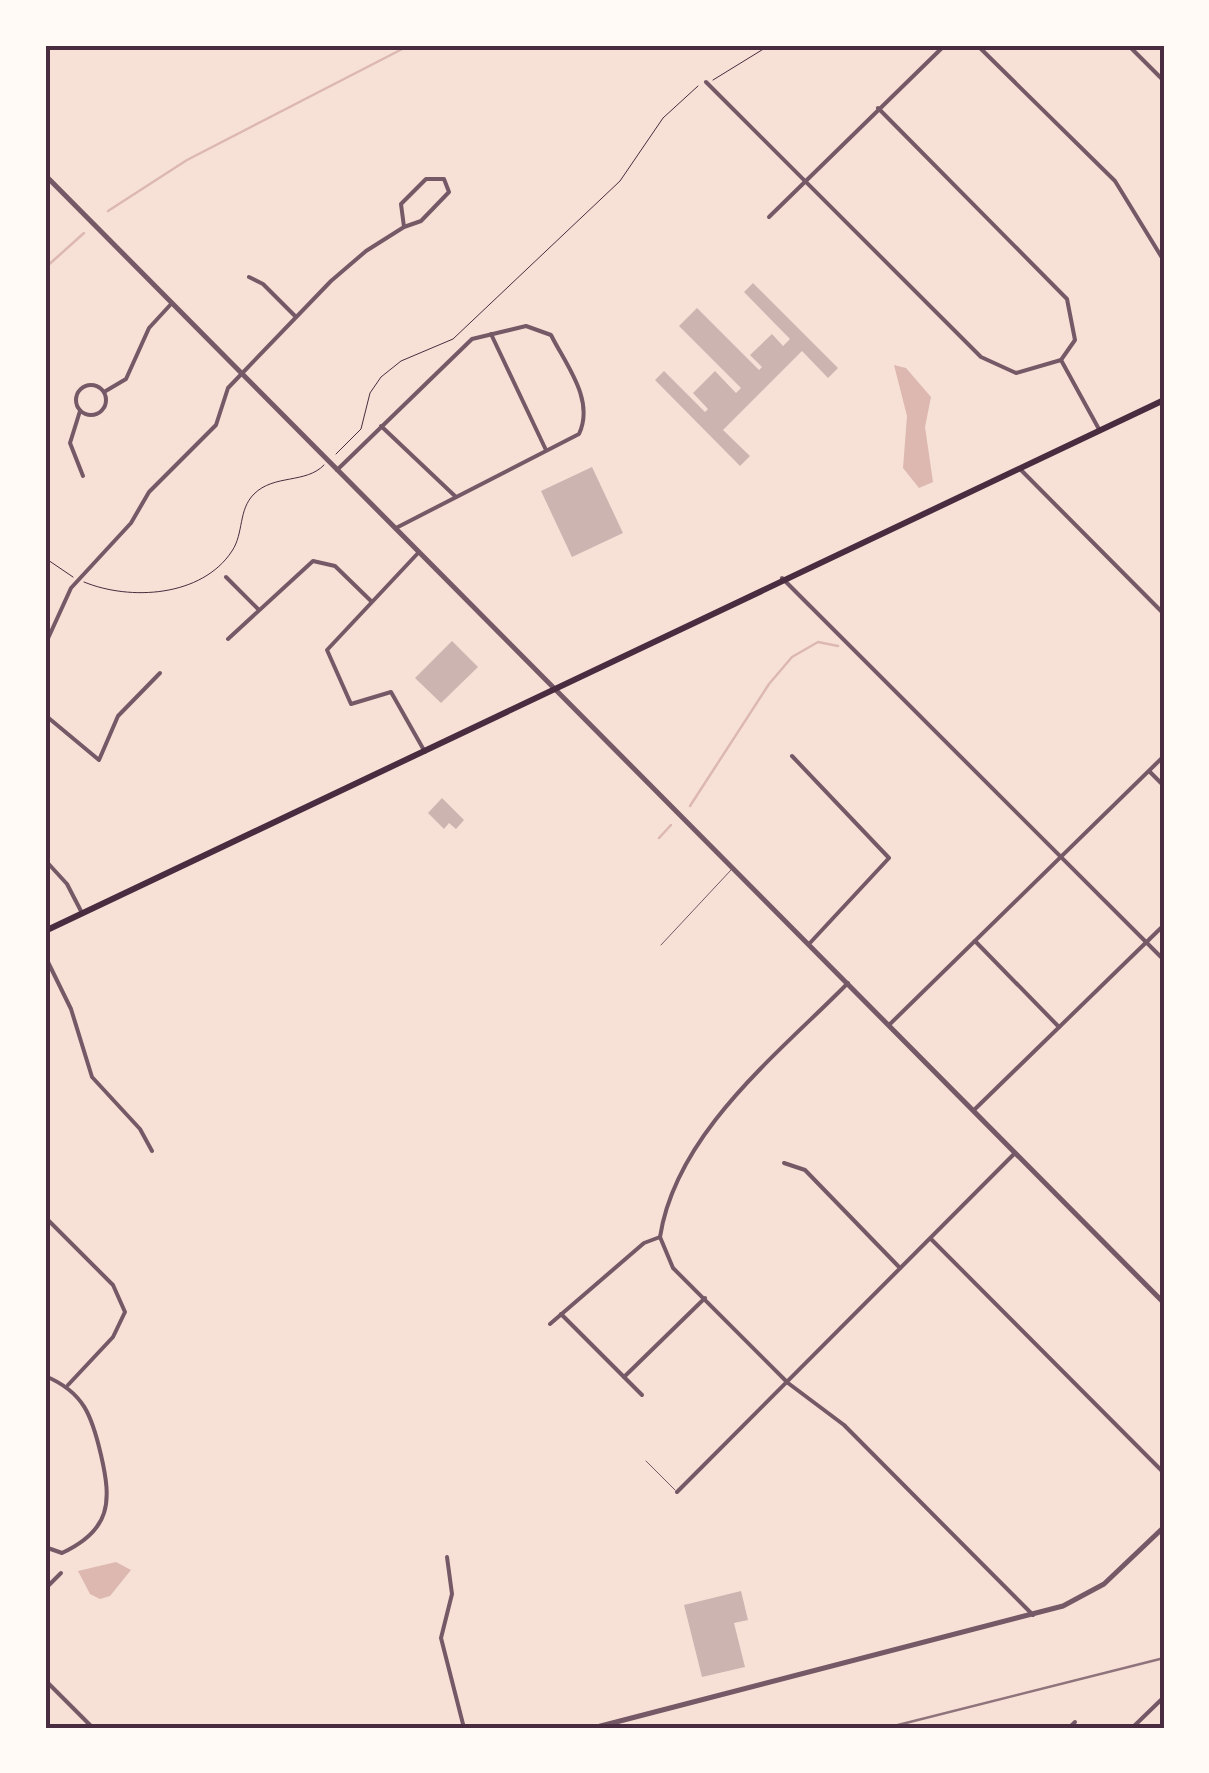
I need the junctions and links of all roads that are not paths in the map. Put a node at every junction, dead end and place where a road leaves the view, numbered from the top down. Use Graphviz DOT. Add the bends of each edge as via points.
graph roads {
  1 [pos="945,45"];
  2 [pos="977,45"];
  3 [pos="1128,45"];
  4 [pos="1164,81"];
  5 [pos="706,82"];
  6 [pos="878,108"];
  7 [pos="45,175"];
  8 [pos="804,181"];
  9 [pos="769,216"];
  10 [pos="404,227"];
  11 [pos="1164,260"];
  12 [pos="249,278"];
  13 [pos="172,304"];
  14 [pos="296,317"];
  15 [pos="491,334"];
  16 [pos="1061,360"];
  17 [pos="242,372"];
  18 [pos="104,392"];
  19 [pos="1164,400"];
  20 [pos="80,411"];
  21 [pos="381,426"];
  22 [pos="1100,430"];
  23 [pos="546,450"];
  24 [pos="1020,469"];
  25 [pos="338,470"];
  26 [pos="83,476"];
  27 [pos="456,497"];
  28 [pos="396,528"];
  29 [pos="420,552"];
  30 [pos="226,577"];
  31 [pos="782,578"];
  32 [pos="371,602"];
  33 [pos="258,610"];
  34 [pos="1164,614"];
  35 [pos="228,639"];
  36 [pos="45,645"];
  37 [pos="160,673"];
  38 [pos="556,690"];
  39 [pos="45,715"];
  40 [pos="425,752"];
  41 [pos="792,756"];
  42 [pos="1164,756"];
  43 [pos="1149,771"];
  44 [pos="1164,786"];
  45 [pos="1061,857"];
  46 [pos="45,860"];
  47 [pos="734,868"];
  48 [pos="82,913"];
  49 [pos="1164,925"];
  50 [pos="45,931"];
  51 [pos="975,941"];
  52 [pos="1146,942"];
  53 [pos="809,944"];
  54 [pos="661,945"];
  55 [pos="45,956"];
  56 [pos="1164,960"];
  57 [pos="848,983"];
  58 [pos="889,1024"];
  59 [pos="1060,1028"];
  60 [pos="974,1110"];
  61 [pos="152,1150"];
  62 [pos="1015,1154"];
  63 [pos="784,1163"];
  64 [pos="45,1217"];
  65 [pos="660,1237"];
  66 [pos="931,1238"];
  67 [pos="900,1268"];
  68 [pos="704,1298"];
  69 [pos="1164,1303"];
  70 [pos="560,1314"];
  71 [pos="550,1324"];
  72 [pos="45,1376"];
  73 [pos="624,1377"];
  74 [pos="788,1384"];
  75 [pos="68,1386"];
  76 [pos="642,1396"];
  77 [pos="646,1461"];
  78 [pos="1164,1473"];
  79 [pos="677,1492"];
  80 [pos="1164,1527"];
  81 [pos="45,1548"];
  82 [pos="446,1557"];
  83 [pos="61,1573"];
  84 [pos="45,1589"];
  85 [pos="1033,1615"];
  86 [pos="45,1680"];
  87 [pos="1164,1698"];
  88 [pos="1075,1722"];
  89 [pos="93,1728"];
  90 [pos="464,1728"];
  91 [pos="593,1728"];
  92 [pos="1069,1728"];
  93 [pos="1132,1728"];
  1 -- 6 [label="street"];
  2 -- 11 [label="street" via="1114,182"];
  3 -- 4 [label="street"];
  5 -- 8 [label="street"];
  6 -- 8 [label="street"];
  6 -- 16 [label="street" via="1067,299 1074,340"];
  7 -- 13 [label="street"];
  8 -- 9 [label="street"];
  8 -- 16 [label="street" via="990,364 1016,373"];
  10 -- 10 [label="street" via="402,204 426,179 444,179 449,192 421,221"];
  10 -- 14 [label="street" via="342,271"];
  12 -- 14 [label="street"];
  13 -- 17 [label="street"];
  13 -- 18 [label="street" via="149,328 126,379"];
  14 -- 17 [label="street"];
  15 -- 21 [label="street" via="460,347"];
  15 -- 23 [label="street"];
  15 -- 23 [label="street" via="526,326 551,335 585,403 579,434"];
  16 -- 22 [label="street"];
  17 -- 25 [label="street"];
  17 -- 36 [label="street" via="228,388 216,426 149,492 131,523 78,579"];
  18 -- 20 [label="street" via="100,412"];
  18 -- 20 [label="street" via="94,385 80,389"];
  19 -- 22 [label="main road"];
  20 -- 26 [label="street" via="70,443"];
  21 -- 25 [label="street"];
  21 -- 27 [label="street"];
  22 -- 24 [label="main road"];
  23 -- 27 [label="street"];
  24 -- 31 [label="main road"];
  24 -- 34 [label="street"];
  25 -- 28 [label="street"];
  27 -- 28 [label="street"];
  28 -- 29 [label="street"];
  29 -- 32 [label="street"];
  29 -- 38 [label="street"];
  30 -- 33 [label="street"];
  31 -- 38 [label="main road"];
  31 -- 45 [label="street"];
  32 -- 33 [label="street" via="323,560 306,564"];
  32 -- 40 [label="street" via="331,643 327,658 351,704 391,692"];
  33 -- 35 [label="street"];
  37 -- 39 [label="street" via="118,716 99,760"];
  38 -- 40 [label="main road"];
  38 -- 47 [label="street"];
  40 -- 48 [label="main road"];
  41 -- 53 [label="street" via="889,858"];
  42 -- 43 [label="street"];
  43 -- 44 [label="street"];
  43 -- 45 [label="street"];
  45 -- 51 [label="street"];
  45 -- 52 [label="street"];
  46 -- 48 [label="street"];
  47 -- 53 [label="street"];
  47 -- 54 [label="lane"];
  48 -- 50 [label="main road"];
  49 -- 52 [label="street"];
  51 -- 58 [label="street"];
  51 -- 59 [label="street"];
  52 -- 56 [label="street"];
  52 -- 59 [label="street"];
  53 -- 57 [label="street"];
  55 -- 61 [label="street" via="92,1078"];
  57 -- 58 [label="street"];
  57 -- 65 [label="street" via="733,1100 664,1206"];
  58 -- 60 [label="street"];
  59 -- 60 [label="street"];
  60 -- 62 [label="street"];
  62 -- 66 [label="street"];
  62 -- 69 [label="street"];
  63 -- 67 [label="street" via="805,1170"];
  64 -- 75 [label="street" via="113,1285 125,1312 113,1337"];
  65 -- 68 [label="street" via="674,1268"];
  65 -- 70 [label="street" via="644,1243"];
  66 -- 67 [label="street"];
  66 -- 78 [label="street"];
  67 -- 74 [label="street"];
  68 -- 73 [label="street"];
  68 -- 74 [label="street"];
  70 -- 71 [label="street"];
  70 -- 73 [label="street"];
  72 -- 75 [label="street"];
  73 -- 76 [label="street"];
  74 -- 79 [label="street"];
  74 -- 85 [label="street" via="844,1425"];
  75 -- 81 [label="street" via="93,1418 111,1498 82,1544 62,1553"];
  77 -- 79 [label="lane"];
  80 -- 85 [label="street" via="1104,1584"];
  82 -- 90 [label="street" via="452,1594 441,1638"];
  83 -- 84 [label="street"];
  85 -- 91 [label="street"];
  86 -- 89 [label="street"];
  87 -- 93 [label="street"];
  88 -- 92 [label="street"];
}
